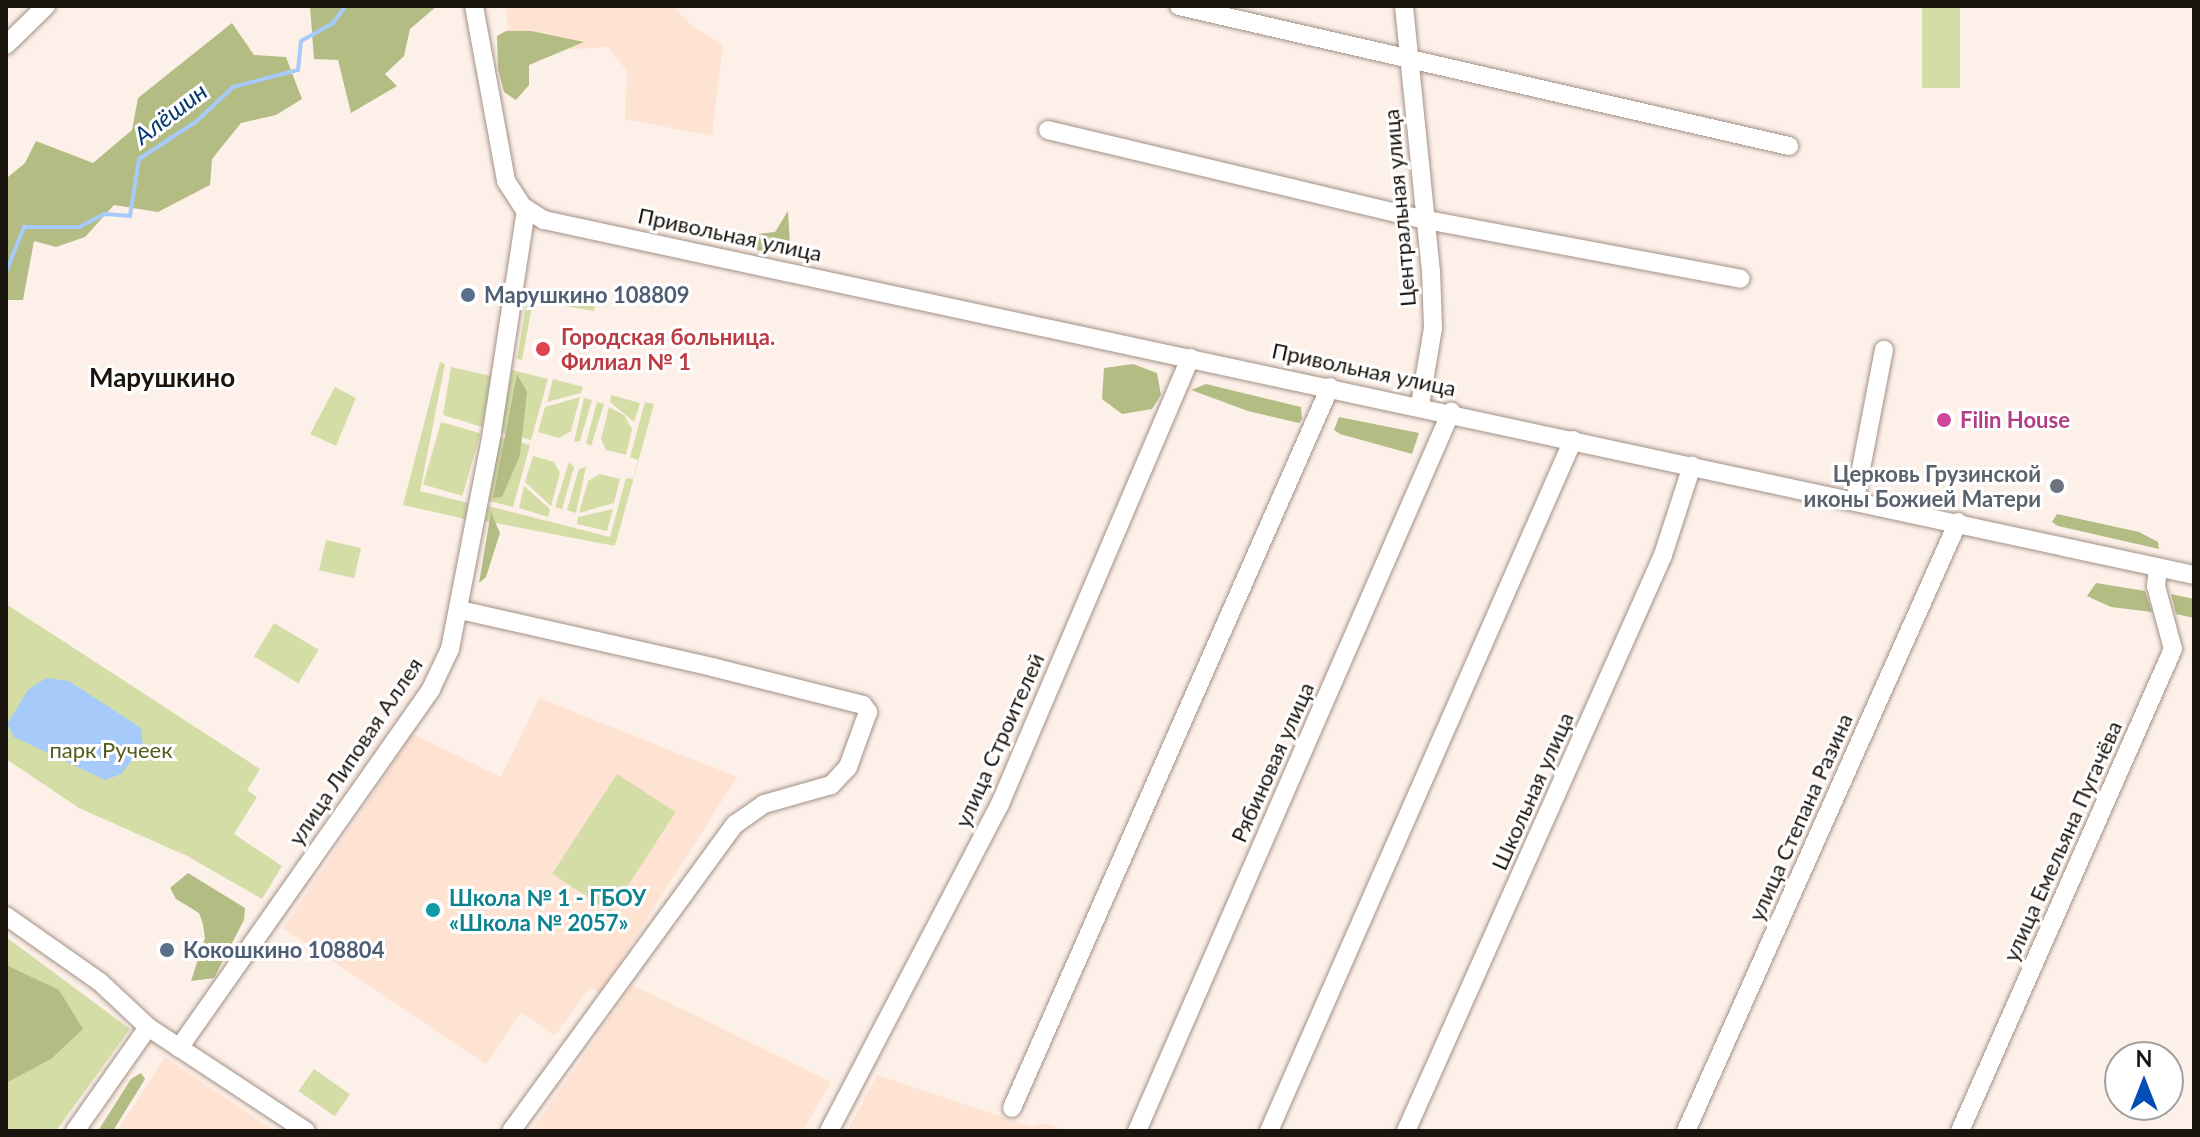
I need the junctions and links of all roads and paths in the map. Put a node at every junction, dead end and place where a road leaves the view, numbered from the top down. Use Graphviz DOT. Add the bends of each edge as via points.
graph roads {
  1 [pos="46,6"];
  2 [pos="474,6"];
  3 [pos="1179,6"];
  4 [pos="1404,6"];
  5 [pos="6,45"];
  6 [pos="1408,57"];
  7 [pos="1048,130"];
  8 [pos="1789,146"];
  9 [pos="526,209"];
  10 [pos="1427,220"];
  11 [pos="1741,279"];
  12 [pos="1884,350"];
  13 [pos="1190,358"];
  14 [pos="1330,387"];
  15 [pos="1420,405"];
  16 [pos="1451,412"];
  17 [pos="1573,440"];
  18 [pos="1692,466"];
  19 [pos="1855,500"];
  20 [pos="1958,522"];
  21 [pos="2158,567"];
  22 [pos="2194,575"];
  23 [pos="460,610"];
  24 [pos="6,916"];
  25 [pos="148,1027"];
  26 [pos="179,1048"];
  27 [pos="1012,1108"];
  28 [pos="75,1131"];
  29 [pos="306,1131"];
  30 [pos="511,1131"];
  31 [pos="829,1131"];
  32 [pos="1137,1131"];
  33 [pos="1269,1131"];
  34 [pos="1406,1131"];
  35 [pos="1686,1131"];
  36 [pos="1960,1131"];
  1 -- 5 [label="street"];
  2 -- 9 [label="street" via="502,166"];
  3 -- 6 [label="street"];
  4 -- 6 [label="street, Центральная улица"];
  6 -- 8 [label="street"];
  6 -- 10 [label="street, Центральная улица"];
  7 -- 10 [label="street"];
  9 -- 13 [label="street, Привольная улица" via="544,220"];
  9 -- 23 [label="street, улица Липовая Аллея"];
  10 -- 11 [label="street"];
  10 -- 15 [label="street, Центральная улица" via="1433,328"];
  12 -- 19 [label="street"];
  13 -- 14 [label="street, Привольная улица"];
  13 -- 31 [label="street, улица Строителей" via="1000,804"];
  14 -- 15 [label="street, Привольная улица"];
  14 -- 27 [label="street"];
  15 -- 16 [label="street, Привольная улица"];
  16 -- 17 [label="street, Привольная улица"];
  16 -- 32 [label="street, Рябиновая улица"];
  17 -- 18 [label="street, Привольная улица"];
  17 -- 33 [label="street"];
  18 -- 19 [label="street, Привольная улица"];
  18 -- 34 [label="street, Школьная улица" via="1663,555"];
  19 -- 20 [label="street, Привольная улица"];
  20 -- 21 [label="street, Привольная улица"];
  20 -- 35 [label="street, улица Степана Разина"];
  21 -- 22 [label="street, Привольная улица"];
  21 -- 36 [label="street, улица Емельяна Пугачёва" via="2156,586 2173,649"];
  23 -- 26 [label="street, улица Липовая Аллея" via="450,649 431,689"];
  23 -- 30 [label="street" via="727,671 863,705 868,712 848,767 831,785 764,804 735,824"];
  24 -- 25 [label="street" via="100,982"];
  25 -- 26 [label="street"];
  25 -- 28 [label="street"];
  26 -- 29 [label="street"];
}
